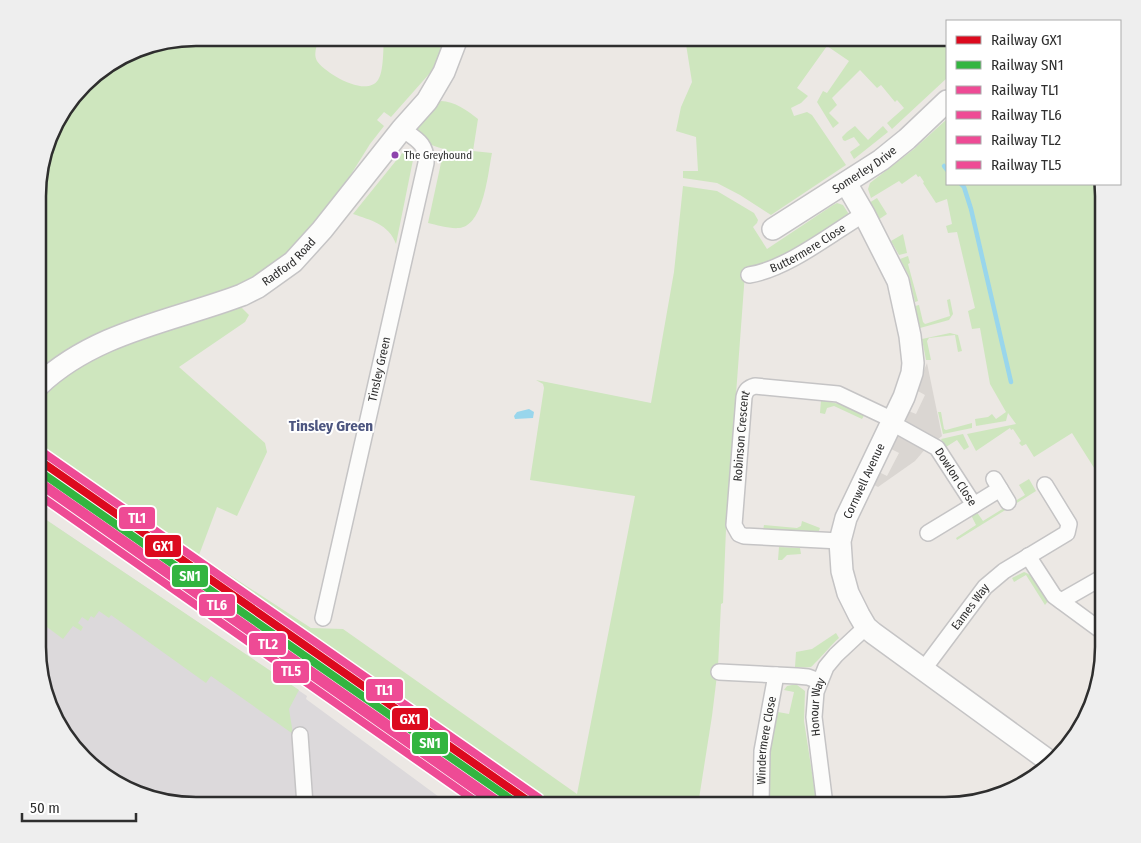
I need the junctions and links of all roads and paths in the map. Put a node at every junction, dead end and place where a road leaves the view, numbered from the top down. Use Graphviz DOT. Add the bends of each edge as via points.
graph roads {
  1 [pos="454,47"];
  2 [pos="946,102"];
  3 [pos="402,129"];
  4 [pos="846,183"];
  5 [pos="864,214"];
  6 [pos="773,230"];
  7 [pos="749,275"];
  8 [pos="46,379"];
  9 [pos="893,421"];
  10 [pos="1045,485"];
  11 [pos="1008,502"];
  12 [pos="974,505"];
  13 [pos="928,533"];
  14 [pos="840,541"];
  15 [pos="1028,556"];
  16 [pos="1094,582"];
  17 [pos="1061,601"];
  18 [pos="323,618"];
  19 [pos="1094,625"];
  20 [pos="866,626"];
  21 [pos="923,670"];
  22 [pos="719,672"];
  23 [pos="776,675"];
  24 [pos="819,681"];
  25 [pos="300,735"];
  26 [pos="1045,758"];
  27 [pos="304,796"];
  28 [pos="761,797"];
  29 [pos="824,797"];
  1 -- 3 [label="street, Radford Road" via="427,101"];
  2 -- 4 [label="street, Somerley Drive" via="892,152"];
  3 -- 8 [label="street, Radford Road" via="311,243 273,277 236,297 95,345 70,359"];
  3 -- 18 [label="street, Tinsley Green" via="422,144 426,150 426,163"];
  4 -- 5 [label="street, Cornwell Avenue"];
  4 -- 6 [label="street, Somerley Drive"];
  5 -- 7 [label="street, Buttermere Close" via="786,262"];
  5 -- 9 [label="street, Cornwell Avenue" via="898,280 914,363"];
  9 -- 12 [label="street, Dowlon Close" via="937,448"];
  9 -- 14 [label="street, Cornwell Avenue" via="846,518"];
  9 -- 14 [label="street, Robinson Crescent" via="832,392 755,386 746,391 736,530 744,536"];
  10 -- 15 [label="street, Eames Way" via="1069,529 1067,534"];
  11 -- 12 [label="street" via="997,484"];
  12 -- 13 [label="street, Dowlon Close"];
  14 -- 20 [label="street, Cornwell Avenue" via="844,583"];
  15 -- 17 [label="street" via="1052,593"];
  15 -- 21 [label="street, Eames Way" via="985,587"];
  16 -- 17 [label="street"];
  17 -- 19 [label="street"];
  20 -- 21 [label="street, Cornwell Avenue"];
  20 -- 24 [label="street, Honour Way" via="836,655"];
  21 -- 26 [label="street, Cornwell Avenue"];
  22 -- 23 [label="street"];
  23 -- 24 [label="street"];
  23 -- 28 [label="street, Windermere Close" via="762,751"];
  24 -- 29 [label="street, Honour Way" via="814,708"];
  25 -- 27 [label="street"];
}
